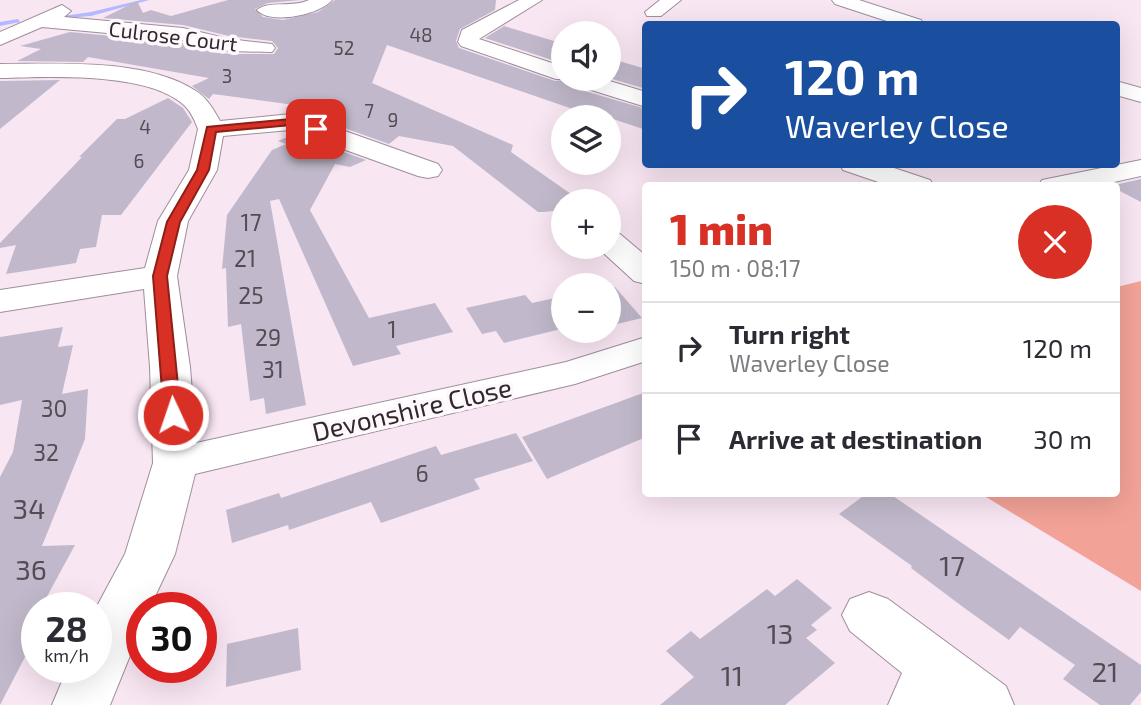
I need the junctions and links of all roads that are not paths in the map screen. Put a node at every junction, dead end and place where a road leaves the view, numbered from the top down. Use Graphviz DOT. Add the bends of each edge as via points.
graph roads {
  1 [pos="323,0"];
  2 [pos="533,0"];
  3 [pos="672,0"];
  4 [pos="841,0"];
  5 [pos="84,2"];
  6 [pos="266,10"];
  7 [pos="654,12"];
  8 [pos="0,15"];
  9 [pos="46,18"];
  10 [pos="905,21"];
  11 [pos="0,39"];
  12 [pos="265,48"];
  13 [pos="551,70"];
  14 [pos="0,71"];
  15 [pos="1120,89"];
  16 [pos="618,91"];
  17 [pos="1141,95"];
  18 [pos="642,99"];
  19 [pos="211,129"];
  20 [pos="1132,165"];
  21 [pos="865,168"];
  22 [pos="428,170"];
  23 [pos="908,182"];
  24 [pos="1067,182"];
  25 [pos="621,252"];
  26 [pos="642,271"];
  27 [pos="160,276"];
  28 [pos="0,301"];
  29 [pos="642,349"];
  30 [pos="175,463"];
  31 [pos="869,615"];
  32 [pos="925,686"];
  33 [pos="81,705"];
  34 [pos="985,705"];
  1 -- 6 [label="street" via="304,10"];
  2 -- 13 [label="street" via="469,34 468,42"];
  3 -- 7 [label="street"];
  4 -- 10 [label="street"];
  5 -- 9 [label="street"];
  8 -- 9 [label="street, Culrose Court"];
  9 -- 11 [label="street"];
  9 -- 12 [label="street, Culrose Court"];
  14 -- 19 [label="street" via="110,74 168,86 197,104"];
  15 -- 17 [label="street"];
  16 -- 18 [label="street"];
  19 -- 22 [label="street" via="291,122 316,129 391,166"];
  19 -- 27 [label="street" via="203,170 173,222"];
  20 -- 24 [label="street"];
  21 -- 23 [label="street"];
  25 -- 26 [label="street"];
  27 -- 28 [label="street"];
  27 -- 30 [label="street"];
  29 -- 30 [label="street, Devonshire Close" via="575,372"];
  30 -- 33 [label="street" via="150,554"];
  31 -- 32 [label="street"];
  32 -- 34 [label="street"];
}
